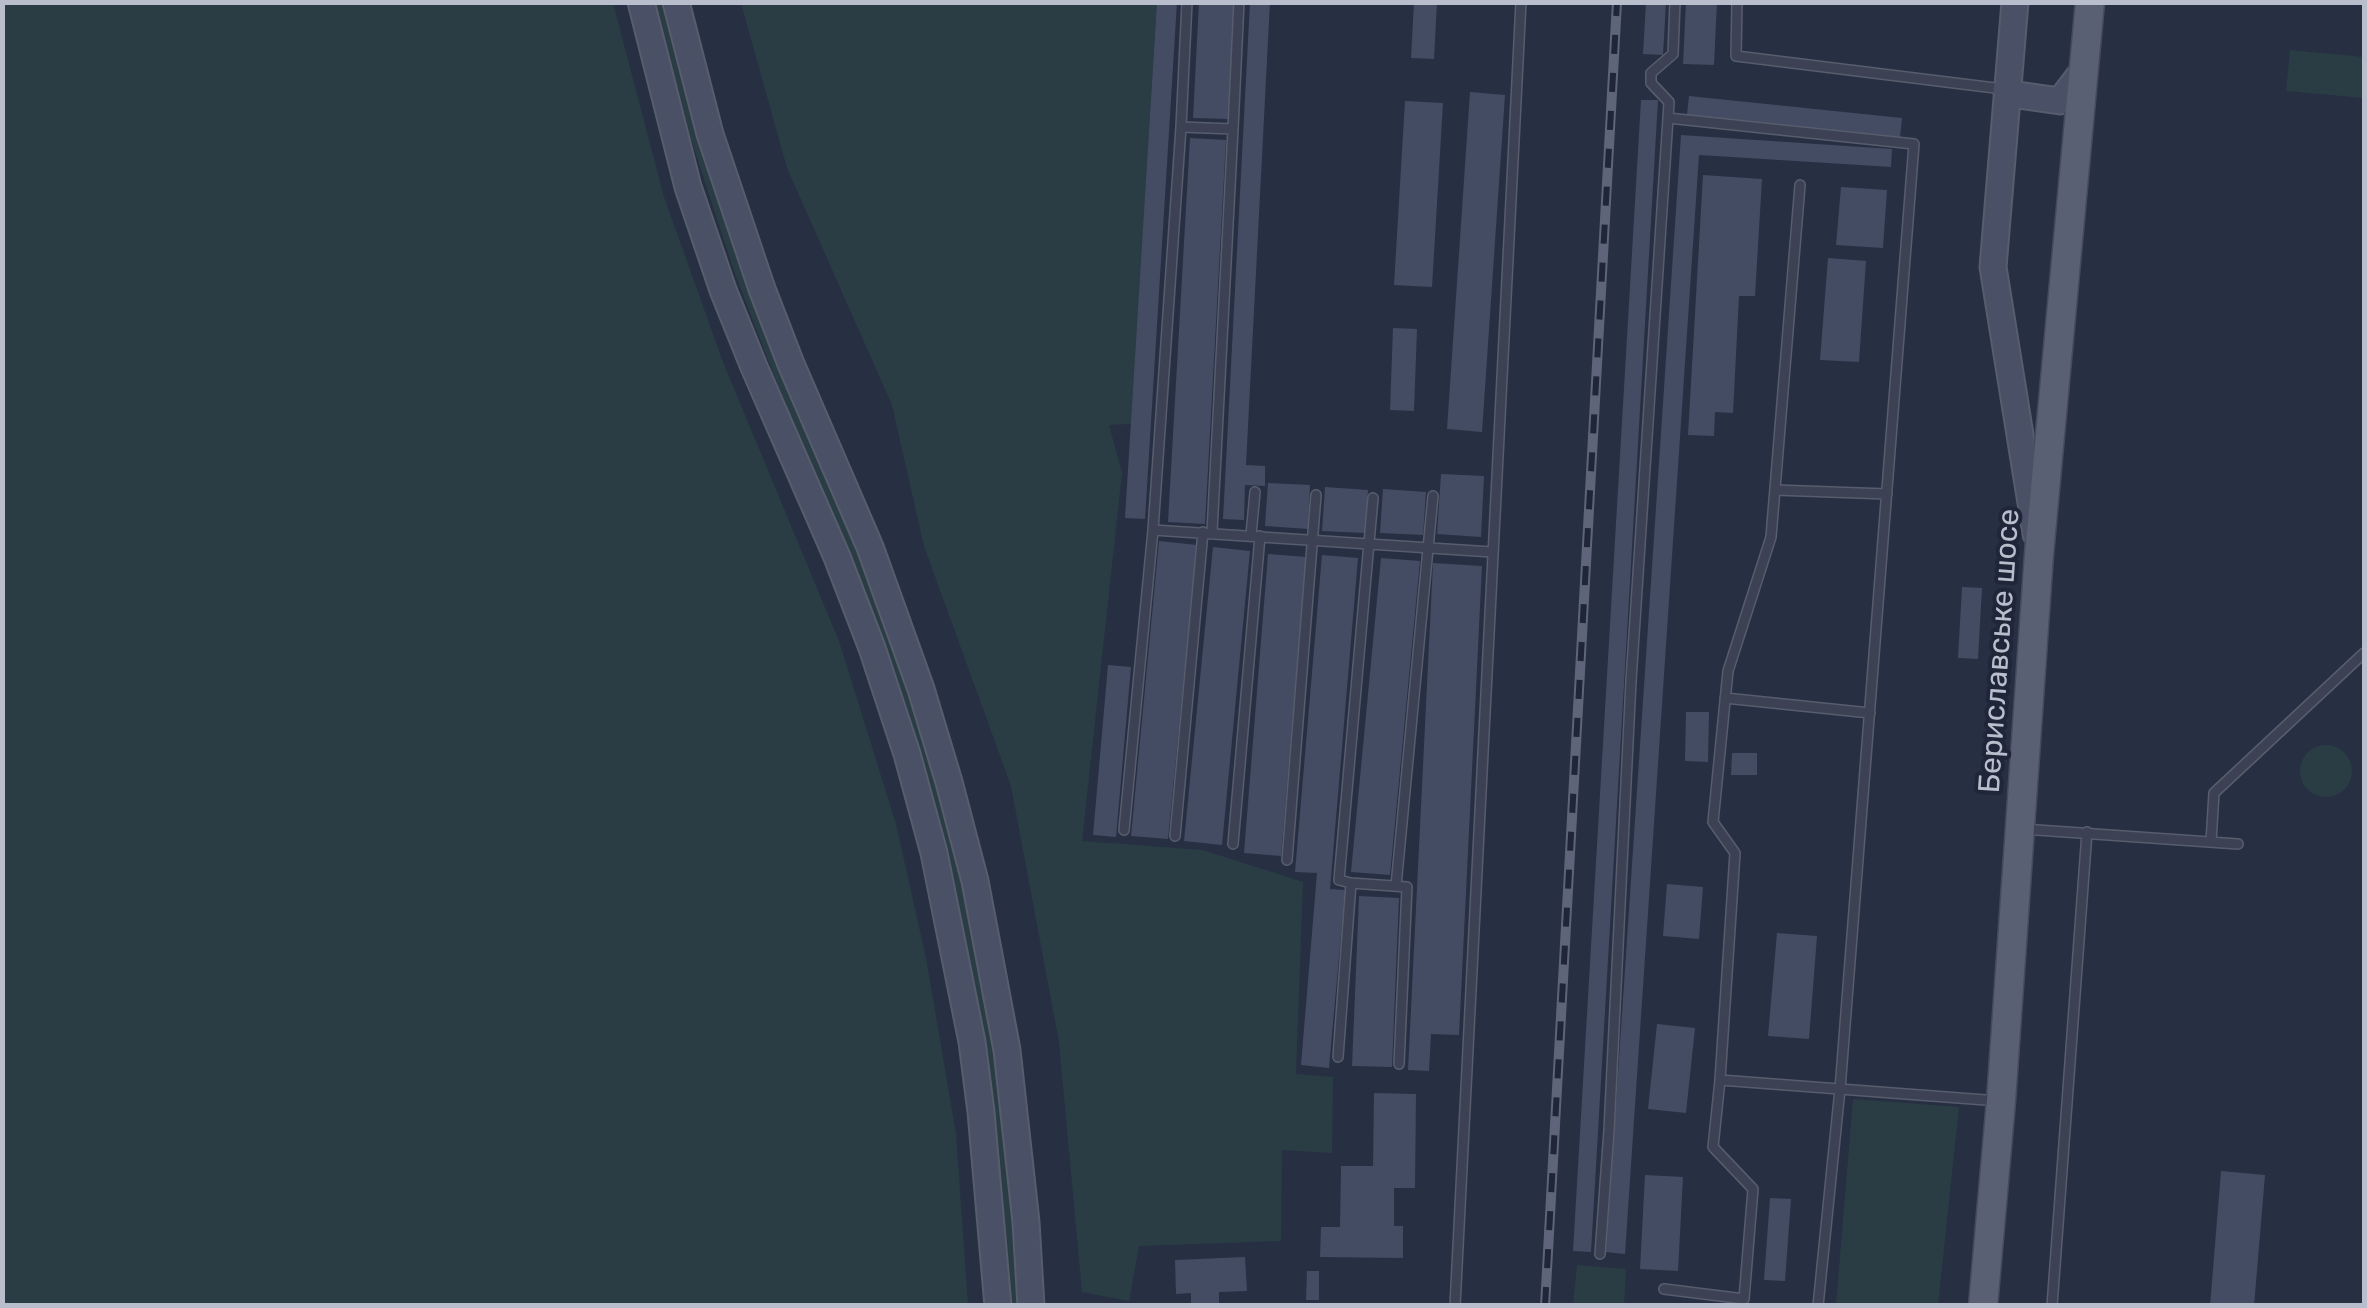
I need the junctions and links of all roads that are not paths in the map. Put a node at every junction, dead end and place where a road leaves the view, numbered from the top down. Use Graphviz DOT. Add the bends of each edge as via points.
graph roads {
  1 [pos="641,2"];
  2 [pos="676,2"];
  3 [pos="1188,2"];
  4 [pos="1240,2"];
  5 [pos="1522,2"];
  6 [pos="1675,2"];
  7 [pos="1737,2"];
  8 [pos="2015,2"];
  9 [pos="2090,2"];
  10 [pos="2083,71"];
  11 [pos="2006,90"];
  12 [pos="1668,118"];
  13 [pos="1180,127"];
  14 [pos="1233,129"];
  15 [pos="1800,185"];
  16 [pos="1774,490"];
  17 [pos="1255,492"];
  18 [pos="1887,494"];
  19 [pos="1316,495"];
  20 [pos="1433,496"];
  21 [pos="1373,498"];
  22 [pos="1153,530"];
  23 [pos="1208,532"];
  24 [pos="1256,535"];
  25 [pos="1314,539"];
  26 [pos="1369,543"];
  27 [pos="1428,547"];
  28 [pos="1492,552"];
  29 [pos="2039,554"];
  30 [pos="2364,652"];
  31 [pos="1725,698"];
  32 [pos="1870,713"];
  33 [pos="2020,828"];
  34 [pos="1124,830"];
  35 [pos="2087,832"];
  36 [pos="1175,836"];
  37 [pos="2211,842"];
  38 [pos="1232,844"];
  39 [pos="2238,844"];
  40 [pos="1286,860"];
  41 [pos="1351,883"];
  42 [pos="1396,886"];
  43 [pos="1338,1057"];
  44 [pos="1399,1064"];
  45 [pos="1720,1080"];
  46 [pos="1840,1089"];
  47 [pos="2001,1101"];
  48 [pos="1600,1254"];
  49 [pos="1664,1289"];
  50 [pos="998,1306"];
  51 [pos="1031,1306"];
  52 [pos="1455,1306"];
  53 [pos="1818,1306"];
  54 [pos="1983,1306"];
  55 [pos="2052,1306"];
  1 -- 50 [label="street" via="688,188 754,367 838,557 929,836 972,1042"];
  2 -- 51 [label="street" via="710,134 762,290 870,546 950,782 1007,1050"];
  3 -- 13 [label="lane"];
  4 -- 14 [label="lane"];
  5 -- 28 [label="lane"];
  6 -- 12 [label="lane" via="1673,54 1651,82 1669,102"];
  7 -- 11 [label="lane" via="1736,56"];
  8 -- 11 [label="street"];
  9 -- 10 [label="main road, Бериславське шосе"];
  10 -- 11 [label="street" via="2060,101"];
  10 -- 29 [label="main road, Бериславське шосе"];
  11 -- 29 [label="street" via="1993,266"];
  12 -- 18 [label="lane" via="1914,144"];
  12 -- 48 [label="lane"];
  13 -- 14 [label="lane"];
  13 -- 22 [label="lane"];
  14 -- 23 [label="lane"];
  15 -- 16 [label="lane"];
  16 -- 18 [label="lane"];
  16 -- 31 [label="lane" via="1771,537"];
  17 -- 24 [label="lane"];
  18 -- 32 [label="lane"];
  19 -- 25 [label="lane"];
  20 -- 27 [label="lane"];
  21 -- 26 [label="lane"];
  22 -- 23 [label="lane"];
  22 -- 34 [label="lane"];
  23 -- 24 [label="lane"];
  23 -- 36 [label="lane"];
  24 -- 25 [label="lane"];
  24 -- 38 [label="lane"];
  25 -- 26 [label="lane"];
  25 -- 40 [label="lane"];
  26 -- 27 [label="lane"];
  26 -- 41 [label="lane" via="1339,880"];
  27 -- 28 [label="lane"];
  27 -- 42 [label="lane"];
  28 -- 52 [label="lane"];
  29 -- 33 [label="main road, Бериславське шосе"];
  30 -- 37 [label="lane" via="2214,793"];
  31 -- 32 [label="lane"];
  31 -- 45 [label="lane" via="1713,822 1735,853"];
  32 -- 46 [label="lane"];
  33 -- 35 [label="lane"];
  33 -- 47 [label="main road, Бериславське шосе"];
  35 -- 37 [label="lane"];
  35 -- 55 [label="lane"];
  37 -- 39 [label="lane"];
  41 -- 42 [label="lane"];
  41 -- 43 [label="lane"];
  42 -- 44 [label="lane" via="1407,887"];
  45 -- 46 [label="lane"];
  45 -- 49 [label="lane" via="1713,1147 1753,1189 1744,1299"];
  46 -- 47 [label="lane"];
  46 -- 53 [label="lane"];
  47 -- 54 [label="main road, Бериславське шосе"];
}
